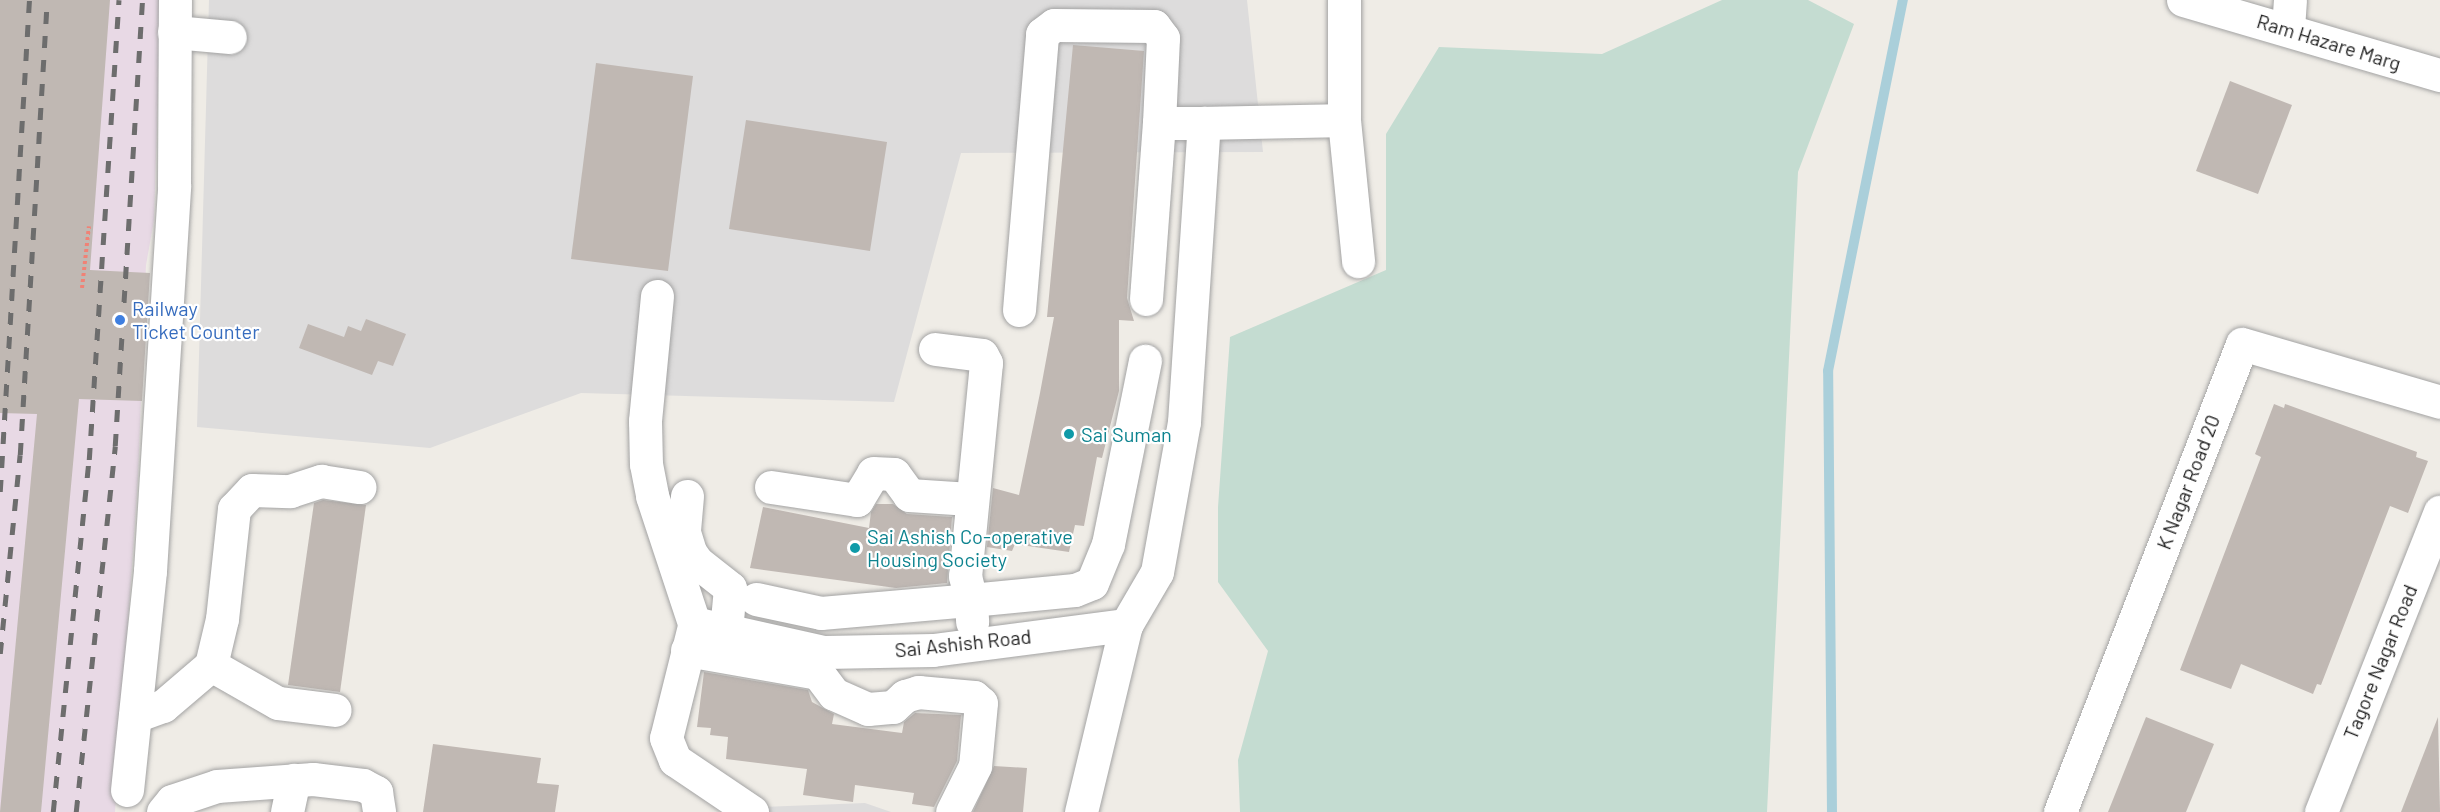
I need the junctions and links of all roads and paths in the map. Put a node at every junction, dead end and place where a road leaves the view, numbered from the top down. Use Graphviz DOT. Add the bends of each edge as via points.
graph roads {
  1 [pos="174,0"];
  2 [pos="1344,0"];
  3 [pos="2183,0"];
  4 [pos="1109,12"];
  5 [pos="2289,14"];
  6 [pos="174,32"];
  7 [pos="1150,36"];
  8 [pos="230,37"];
  9 [pos="2440,75"];
  10 [pos="1344,120"];
  11 [pos="1159,123"];
  12 [pos="1204,123"];
  13 [pos="1028,190"];
  14 [pos="88,226"];
  15 [pos="1358,261"];
  16 [pos="82,288"];
  17 [pos="657,296"];
  18 [pos="1146,299"];
  19 [pos="1019,310"];
  20 [pos="935,349"];
  21 [pos="1145,361"];
  22 [pos="2440,402"];
  23 [pos="360,487"];
  24 [pos="771,488"];
  25 [pos="687,496"];
  26 [pos="970,499"];
  27 [pos="2440,512"];
  28 [pos="1080,588"];
  29 [pos="756,599"];
  30 [pos="971,600"];
  31 [pos="1126,625"];
  32 [pos="1090,629"];
  33 [pos="702,634"];
  34 [pos="973,644"];
  35 [pos="211,665"];
  36 [pos="335,710"];
  37 [pos="135,716"];
  38 [pos="294,780"];
  39 [pos="127,790"];
  40 [pos="163,812"];
  41 [pos="287,812"];
  42 [pos="379,812"];
  43 [pos="752,812"];
  44 [pos="952,812"];
  45 [pos="1081,812"];
  46 [pos="2060,812"];
  47 [pos="2321,812"];
  1 -- 6 [label="street"];
  2 -- 10 [label="street"];
  3 -- 5 [label="street, Ram Hazare Marg"];
  4 -- 11 [label="street" via="1154,26 1163,38"];
  4 -- 13 [label="street" via="1054,25 1042,34"];
  5 -- 9 [label="street, Ram Hazare Marg"];
  6 -- 8 [label="street"];
  6 -- 37 [label="street" via="174,186 150,571"];
  7 -- 13 [label="street" via="1069,34 1062,43 1050,170 1042,184"];
  10 -- 12 [label="street"];
  10 -- 15 [label="street"];
  11 -- 12 [label="street"];
  11 -- 18 [label="street"];
  12 -- 31 [label="street" via="1184,422 1157,572"];
  13 -- 19 [label="street"];
  14 -- 16 [label="path"];
  17 -- 33 [label="street" via="645,421 646,464 652,496"];
  20 -- 26 [label="street" via="982,356 986,363"];
  21 -- 28 [label="street" via="1108,544 1092,583"];
  22 -- 46 [label="street, K Nagar Road 20" via="2241,344"];
  23 -- 35 [label="street" via="321,481 290,491 252,490 234,509 222,620"];
  24 -- 26 [label="street" via="858,500 873,473 894,474 909,495"];
  25 -- 33 [label="street" via="684,532 690,552 730,588"];
  26 -- 30 [label="street" via="965,576"];
  27 -- 47 [label="street, Tagore Nagar Road"];
  28 -- 30 [label="street"];
  28 -- 32 [label="street"];
  29 -- 30 [label="street" via="821,613"];
  30 -- 34 [label="street"];
  31 -- 32 [label="street, Sai Ashish Road"];
  31 -- 45 [label="street"];
  32 -- 34 [label="street, Sai Ashish Road"];
  33 -- 34 [label="street, Sai Ashish Road" via="824,652 933,651"];
  33 -- 43 [label="street" via="666,738 675,760"];
  33 -- 44 [label="street" via="818,673 834,694 868,709 893,707 905,696 918,692 974,697 981,703 975,766"];
  35 -- 36 [label="street" via="278,703"];
  35 -- 37 [label="street" via="163,706"];
  37 -- 39 [label="street"];
  38 -- 40 [label="street" via="217,786 172,801"];
  38 -- 41 [label="street"];
  38 -- 42 [label="street" via="363,785 376,792"];
}
